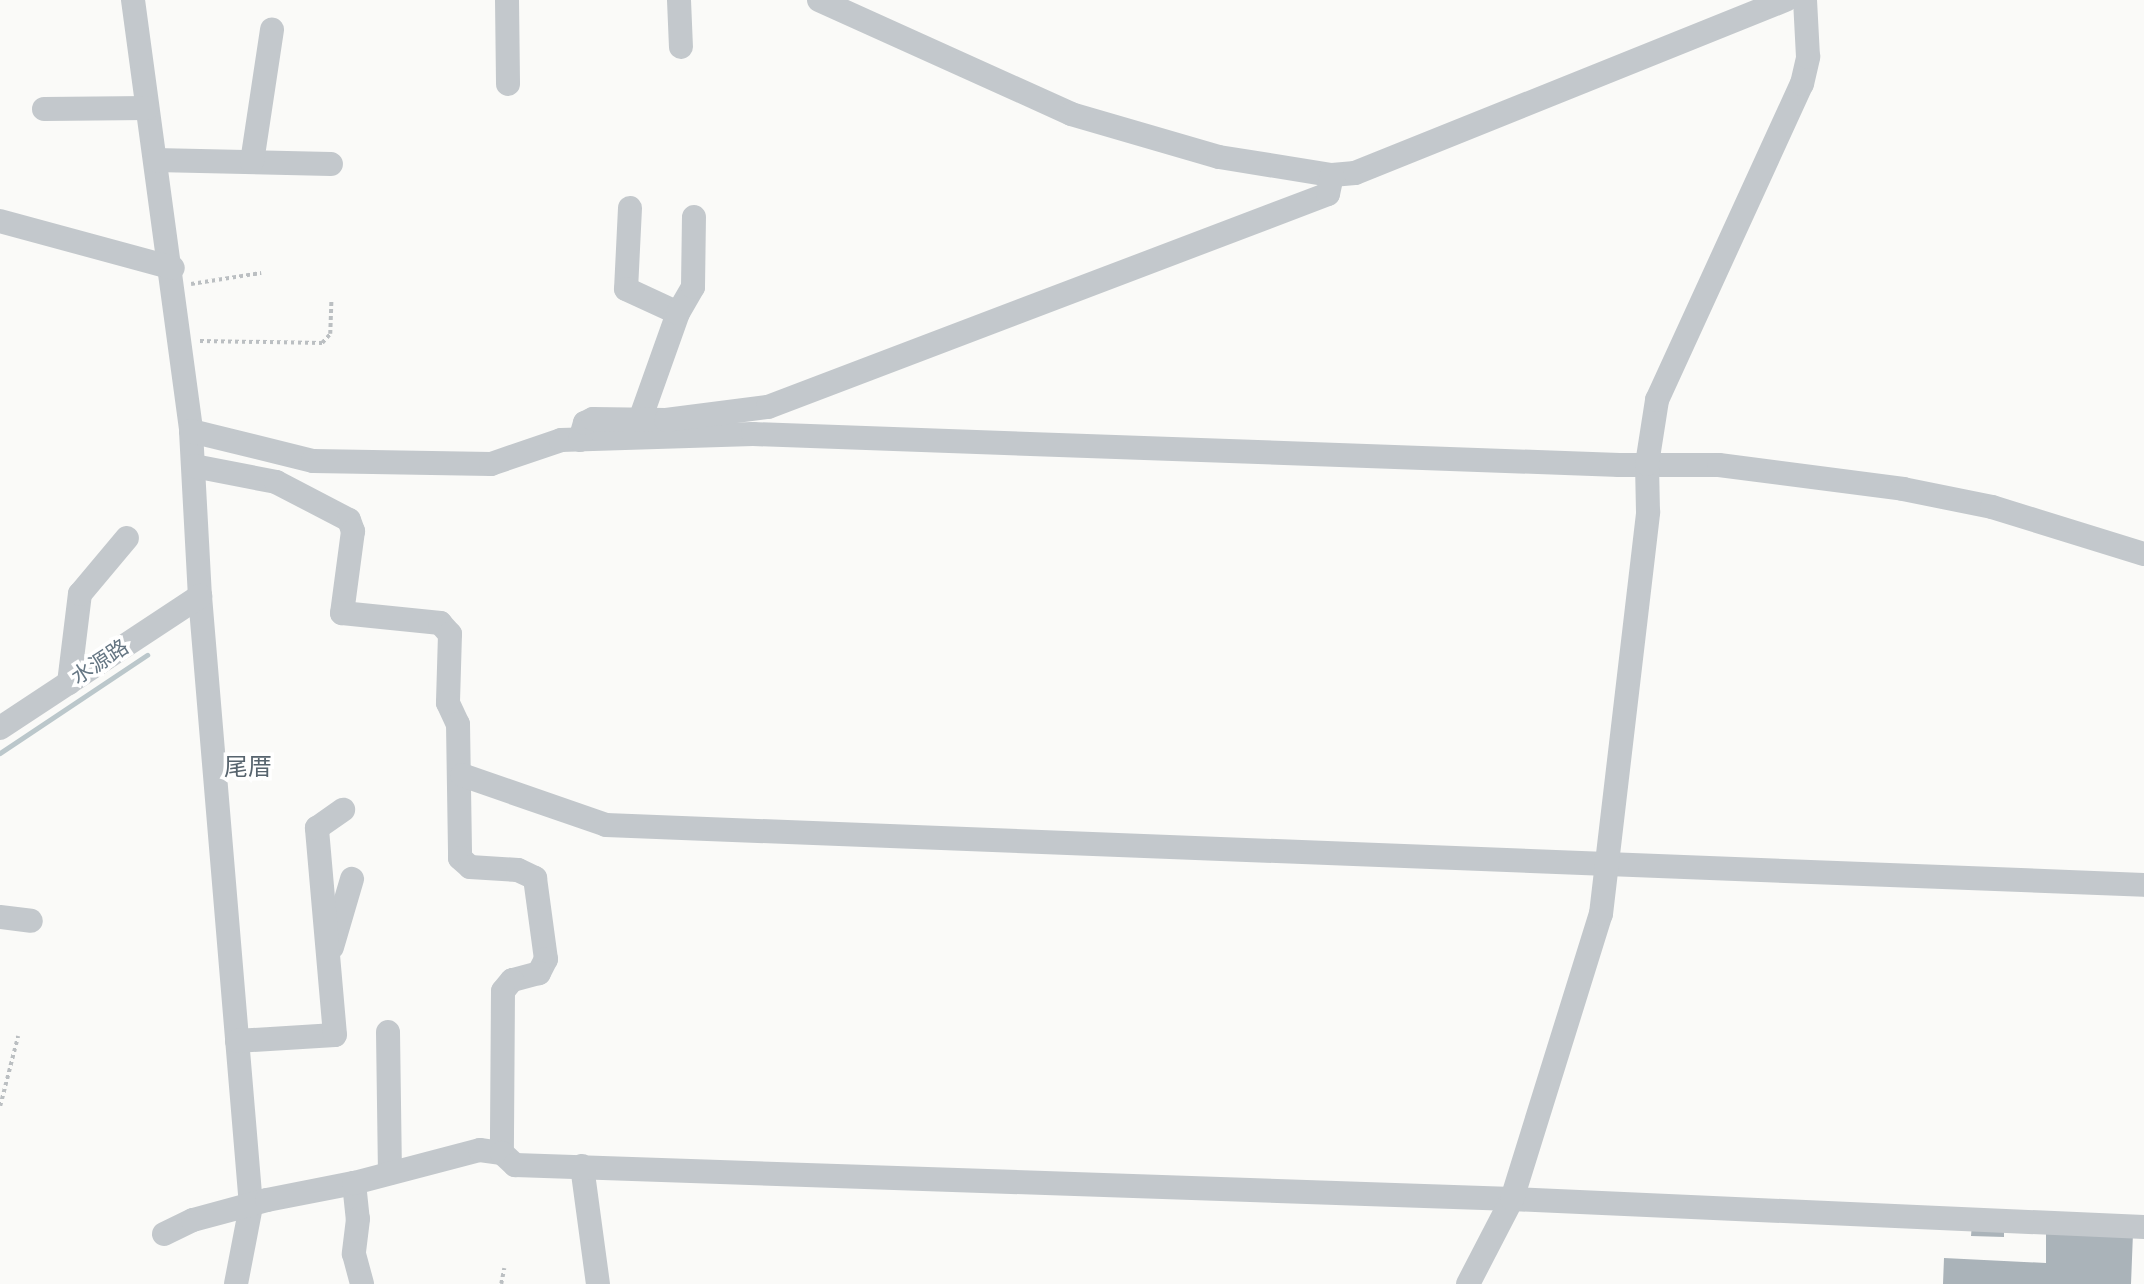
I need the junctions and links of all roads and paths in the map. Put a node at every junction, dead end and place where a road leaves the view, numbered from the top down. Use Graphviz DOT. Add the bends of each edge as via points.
graph roads {
  1 [pos="133,0"];
  2 [pos="507,0"];
  3 [pos="679,0"];
  4 [pos="819,0"];
  5 [pos="1786,0"];
  6 [pos="1805,0"];
  7 [pos="272,30"];
  8 [pos="681,47"];
  9 [pos="508,85"];
  10 [pos="147,108"];
  11 [pos="44,109"];
  12 [pos="155,160"];
  13 [pos="252,162"];
  14 [pos="331,164"];
  15 [pos="1332,175"];
  16 [pos="630,208"];
  17 [pos="694,218"];
  18 [pos="0,221"];
  19 [pos="261,273"];
  20 [pos="174,277"];
  21 [pos="331,302"];
  22 [pos="678,313"];
  23 [pos="181,340"];
  24 [pos="640,430"];
  25 [pos="191,431"];
  26 [pos="1647,464"];
  27 [pos="194,466"];
  28 [pos="127,538"];
  29 [pos="2144,554"];
  30 [pos="200,596"];
  31 [pos="69,683"];
  32 [pos="0,728"];
  33 [pos="462,775"];
  34 [pos="343,810"];
  35 [pos="1608,866"];
  36 [pos="352,879"];
  37 [pos="2144,885"];
  38 [pos="0,917"];
  39 [pos="31,921"];
  40 [pos="328,961"];
  41 [pos="388,1032"];
  42 [pos="18,1036"];
  43 [pos="237,1041"];
  44 [pos="0,1106"];
  45 [pos="502,1153"];
  46 [pos="582,1166"];
  47 [pos="390,1173"];
  48 [pos="354,1184"];
  49 [pos="1513,1199"];
  50 [pos="251,1206"];
  51 [pos="2144,1227"];
  52 [pos="164,1234"];
  53 [pos="504,1268"];
  54 [pos="236,1284"];
  55 [pos="362,1284"];
  56 [pos="501,1284"];
  57 [pos="598,1284"];
  58 [pos="1468,1284"];
  1 -- 10 [label="street"];
  2 -- 9 [label="street"];
  3 -- 8 [label="street"];
  4 -- 15 [label="street" via="1071,114 1219,157"];
  5 -- 15 [label="street" via="1355,173"];
  6 -- 26 [label="street" via="1808,57 1802,83 1657,400"];
  7 -- 13 [label="street"];
  10 -- 11 [label="street"];
  10 -- 12 [label="street"];
  12 -- 13 [label="street"];
  12 -- 20 [label="street"];
  13 -- 14 [label="street"];
  15 -- 24 [label="street" via="1328,194 768,407"];
  16 -- 22 [label="street" via="626,289"];
  17 -- 22 [label="street" via="693,287"];
  18 -- 20 [label="street"];
  19 -- 20 [label="path"];
  20 -- 23 [label="street"];
  21 -- 23 [label="path" via="330,334 321,344"];
  22 -- 24 [label="street"];
  23 -- 25 [label="street"];
  24 -- 25 [label="street" via="551,441 491,464 313,461"];
  24 -- 26 [label="street"];
  25 -- 27 [label="street"];
  26 -- 29 [label="street" via="1777,470 1903,489 1992,507"];
  26 -- 35 [label="street" via="1648,512"];
  27 -- 30 [label="street"];
  27 -- 33 [label="street" via="276,482 349,520 353,531 342,613 446,626 450,634 448,704 458,724"];
  28 -- 31 [label="street" via="80,594"];
  30 -- 31 [label="street, 水源路"];
  30 -- 43 [label="street"];
  31 -- 32 [label="street, 水源路"];
  33 -- 35 [label="street" via="606,825"];
  33 -- 45 [label="street" via="460,858 470,867 518,870 536,878 546,959 539,973 512,980 503,991"];
  34 -- 40 [label="street" via="317,828"];
  35 -- 37 [label="street"];
  35 -- 49 [label="street" via="1601,915"];
  36 -- 40 [label="street"];
  38 -- 39 [label="street"];
  40 -- 43 [label="street" via="335,1035"];
  41 -- 47 [label="street"];
  42 -- 44 [label="path"];
  43 -- 50 [label="street"];
  45 -- 46 [label="street" via="515,1165"];
  45 -- 47 [label="street" via="480,1150"];
  46 -- 49 [label="street"];
  46 -- 57 [label="street"];
  47 -- 48 [label="street"];
  48 -- 50 [label="street"];
  48 -- 55 [label="street" via="358,1219 354,1254"];
  49 -- 51 [label="street"];
  49 -- 58 [label="street"];
  50 -- 52 [label="street" via="193,1220"];
  50 -- 54 [label="street"];
  53 -- 56 [label="path"];
}
